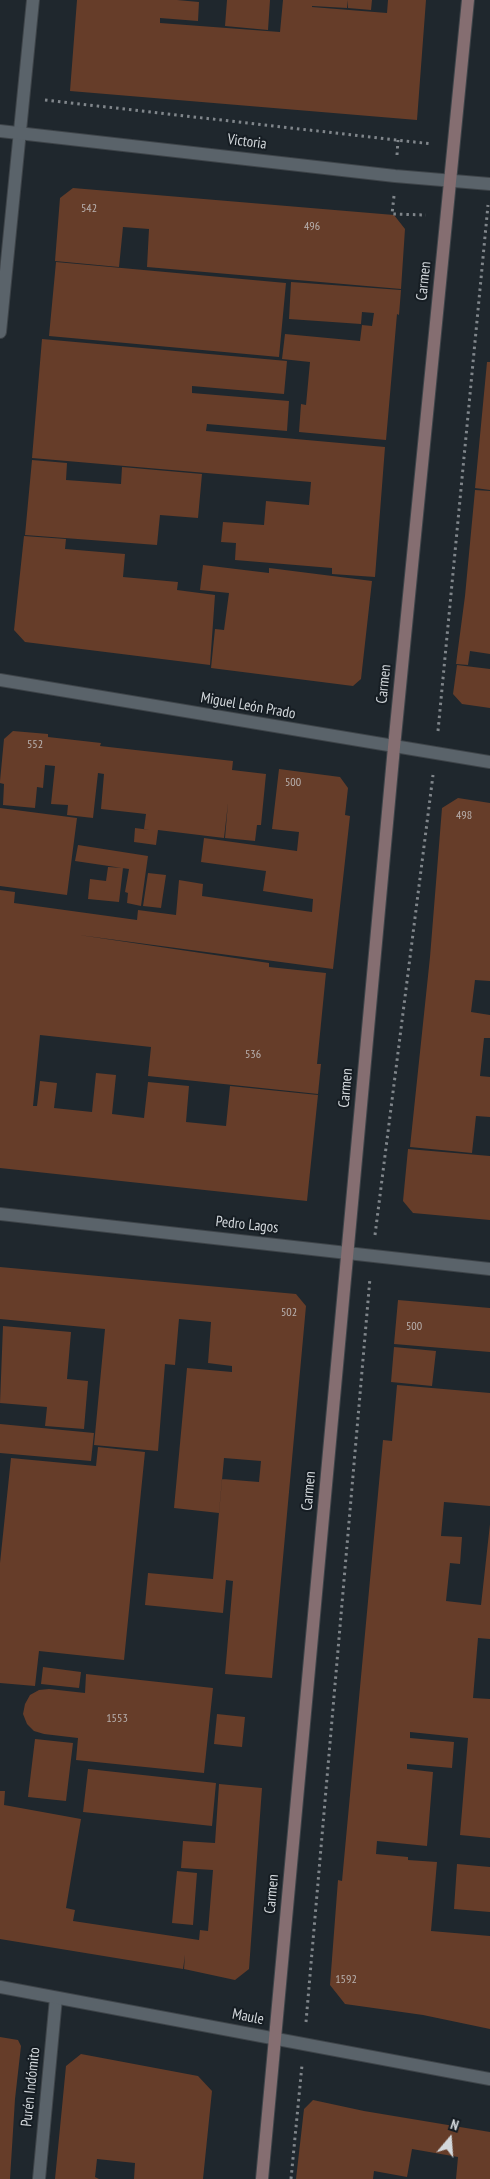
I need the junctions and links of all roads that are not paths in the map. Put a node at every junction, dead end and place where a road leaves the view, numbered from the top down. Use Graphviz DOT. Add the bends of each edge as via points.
graph roads {
  1 [pos="33,0"];
  2 [pos="468,0"];
  3 [pos="0,130"];
  4 [pos="20,133"];
  5 [pos="450,180"];
  6 [pos="490,190"];
  7 [pos="0,332"];
  8 [pos="0,680"];
  9 [pos="394,747"];
  10 [pos="490,762"];
  11 [pos="0,1214"];
  12 [pos="348,1253"];
  13 [pos="490,1269"];
  14 [pos="0,1988"];
  15 [pos="56,1998"];
  16 [pos="275,2039"];
  17 [pos="490,2079"];
  18 [pos="39,2179"];
  19 [pos="262,2179"];
  1 -- 4 [label="street"];
  2 -- 5 [label="main road, Carmen"];
  3 -- 4 [label="street, Victoria"];
  4 -- 5 [label="street, Victoria"];
  4 -- 7 [label="street"];
  5 -- 6 [label="street, Victoria"];
  5 -- 9 [label="main road, Carmen"];
  8 -- 9 [label="street, Miguel León Prado"];
  9 -- 10 [label="street, Miguel León Prado"];
  9 -- 12 [label="main road, Carmen"];
  11 -- 12 [label="street, Pedro Lagos"];
  12 -- 13 [label="street, Pedro Lagos"];
  12 -- 16 [label="main road, Carmen"];
  14 -- 15 [label="street, Maule"];
  15 -- 16 [label="street, Maule"];
  15 -- 18 [label="street, Purén Indómito"];
  16 -- 17 [label="street, Maule"];
  16 -- 19 [label="main road, Carmen"];
}
